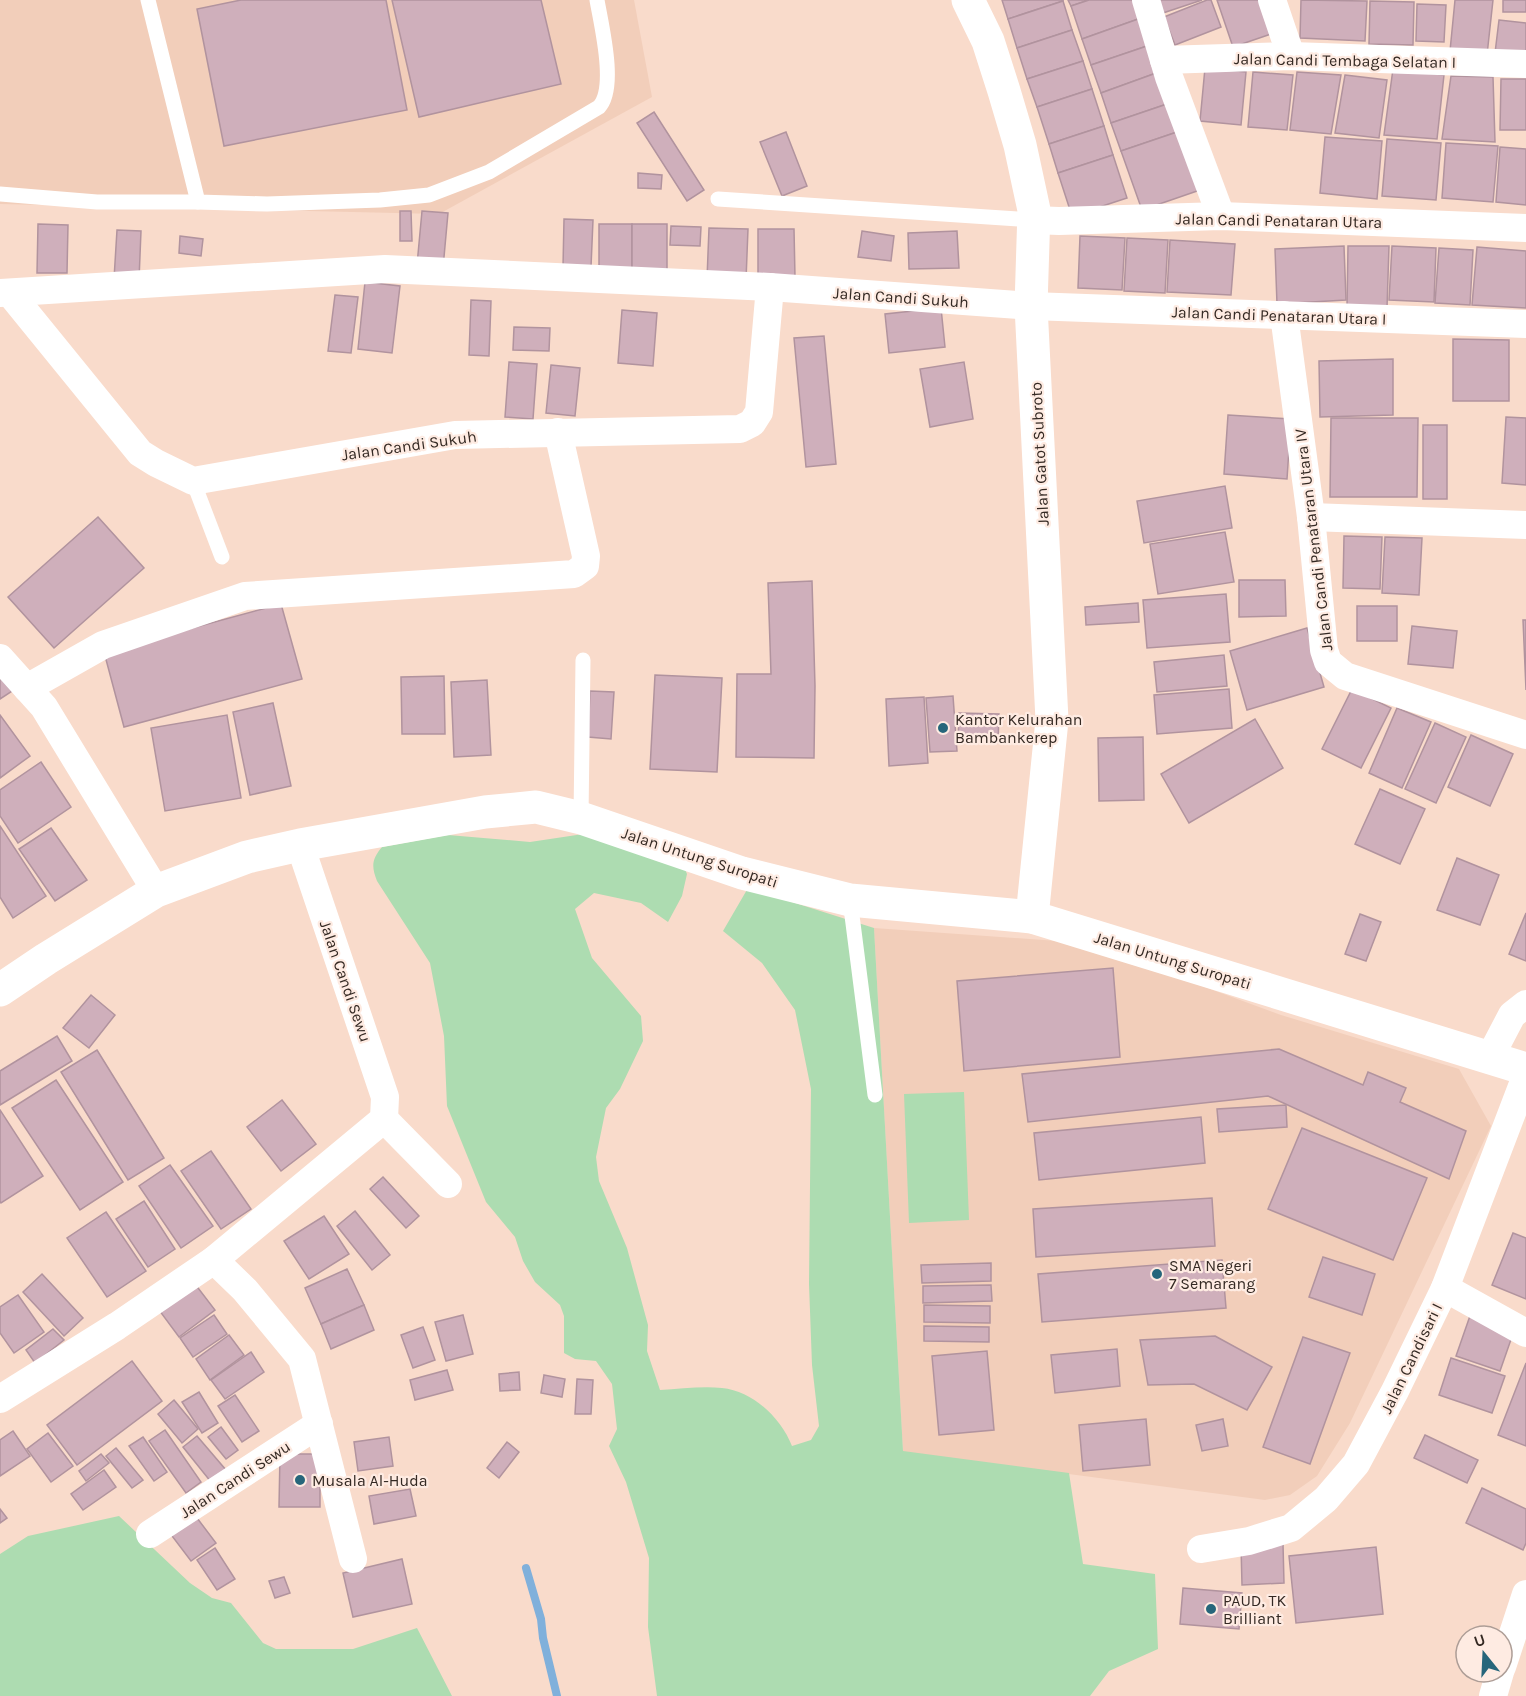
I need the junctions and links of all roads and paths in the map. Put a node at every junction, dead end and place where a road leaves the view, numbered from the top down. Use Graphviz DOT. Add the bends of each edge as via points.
graph roads {
  1 [pos="148,0"];
  2 [pos="597,0"];
  3 [pos="968,0"];
  4 [pos="1146,0"];
  5 [pos="1272,0"];
  6 [pos="1291,56"];
  7 [pos="1164,60"];
  8 [pos="1526,64"];
  9 [pos="0,194"];
  10 [pos="718,199"];
  11 [pos="198,202"];
  12 [pos="1221,216"];
  13 [pos="1033,220"];
  14 [pos="1526,228"];
  15 [pos="770,287"];
  16 [pos="5,293"];
  17 [pos="1031,306"];
  18 [pos="1284,315"];
  19 [pos="1526,324"];
  20 [pos="558,432"];
  21 [pos="193,481"];
  22 [pos="1311,517"];
  23 [pos="1526,525"];
  24 [pos="222,556"];
  25 [pos="0,658"];
  26 [pos="583,660"];
  27 [pos="27,688"];
  28 [pos="1526,735"];
  29 [pos="581,818"];
  30 [pos="300,845"];
  31 [pos="156,891"];
  32 [pos="850,900"];
  33 [pos="1032,917"];
  34 [pos="0,990"];
  35 [pos="1526,1004"];
  36 [pos="1490,1057"];
  37 [pos="1526,1069"];
  38 [pos="1526,1076"];
  39 [pos="875,1095"];
  40 [pos="384,1119"];
  41 [pos="448,1184"];
  42 [pos="214,1260"];
  43 [pos="1445,1288"];
  44 [pos="1526,1333"];
  45 [pos="0,1399"];
  46 [pos="319,1424"];
  47 [pos="150,1534"];
  48 [pos="1201,1549"];
  49 [pos="353,1559"];
  50 [pos="1526,1594"];
  51 [pos="1514,1630"];
  1 -- 11 [label="lane"];
  2 -- 11 [label="lane" via="605,46 605,101 489,172 413,198 267,204"];
  3 -- 13 [label="main road, Jalan Gatot Subroto" via="988,41 1017,134"];
  4 -- 7 [label="street"];
  5 -- 6 [label="street"];
  6 -- 7 [label="street, Jalan Candi Tembaga Selatan I"];
  6 -- 8 [label="street, Jalan Candi Tembaga Selatan I"];
  7 -- 12 [label="street"];
  9 -- 11 [label="lane" via="97,202"];
  10 -- 13 [label="lane"];
  12 -- 13 [label="street, Jalan Candi Penataran Utara"];
  12 -- 14 [label="street, Jalan Candi Penataran Utara"];
  13 -- 17 [label="main road, Jalan Gatot Subroto"];
  15 -- 16 [label="street, Jalan Candi Sukuh" via="385,269"];
  15 -- 17 [label="street, Jalan Candi Sukuh"];
  15 -- 20 [label="street, Jalan Candi Sukuh" via="759,412 752,423 740,429"];
  16 -- 21 [label="street, Jalan Candi Sukuh" via="140,453"];
  17 -- 18 [label="street, Jalan Candi Penataran Utara I"];
  17 -- 33 [label="main road, Jalan Gatot Subroto" via="1052,720"];
  18 -- 19 [label="street, Jalan Candi Penataran Utara I"];
  18 -- 22 [label="street, Jalan Candi Penataran Utara IV"];
  20 -- 21 [label="street, Jalan Candi Sukuh" via="455,435"];
  20 -- 27 [label="street" via="586,556 585,567 574,574 245,596 103,645"];
  21 -- 24 [label="lane"];
  22 -- 23 [label="street"];
  22 -- 28 [label="street, Jalan Candi Penataran Utara IV" via="1324,650 1336,670"];
  25 -- 27 [label="street"];
  26 -- 29 [label="lane"];
  27 -- 31 [label="street" via="44,707"];
  29 -- 30 [label="main road, Jalan Untung Suropati" via="536,807 485,812"];
  29 -- 32 [label="main road, Jalan Untung Suropati" via="742,873"];
  30 -- 31 [label="main road, Jalan Untung Suropati" via="247,857"];
  30 -- 40 [label="street, Jalan Candi Sewu" via="386,1097"];
  31 -- 34 [label="main road, Jalan Untung Suropati"];
  32 -- 33 [label="main road, Jalan Untung Suropati"];
  32 -- 39 [label="lane"];
  33 -- 36 [label="main road, Jalan Untung Suropati"];
  35 -- 36 [label="street" via="1512,1015"];
  36 -- 37 [label="main road, Jalan Untung Suropati"];
  38 -- 43 [label="street, Jalan Candisari I"];
  40 -- 41 [label="street"];
  40 -- 42 [label="street"];
  42 -- 45 [label="street"];
  42 -- 46 [label="street" via="245,1290 302,1359"];
  43 -- 44 [label="street"];
  43 -- 48 [label="street, Jalan Candisari I" via="1356,1464 1326,1499 1291,1528 1249,1541"];
  46 -- 47 [label="street, Jalan Candi Sewu"];
  46 -- 49 [label="street"];
  50 -- 51 [label="street"];
}
